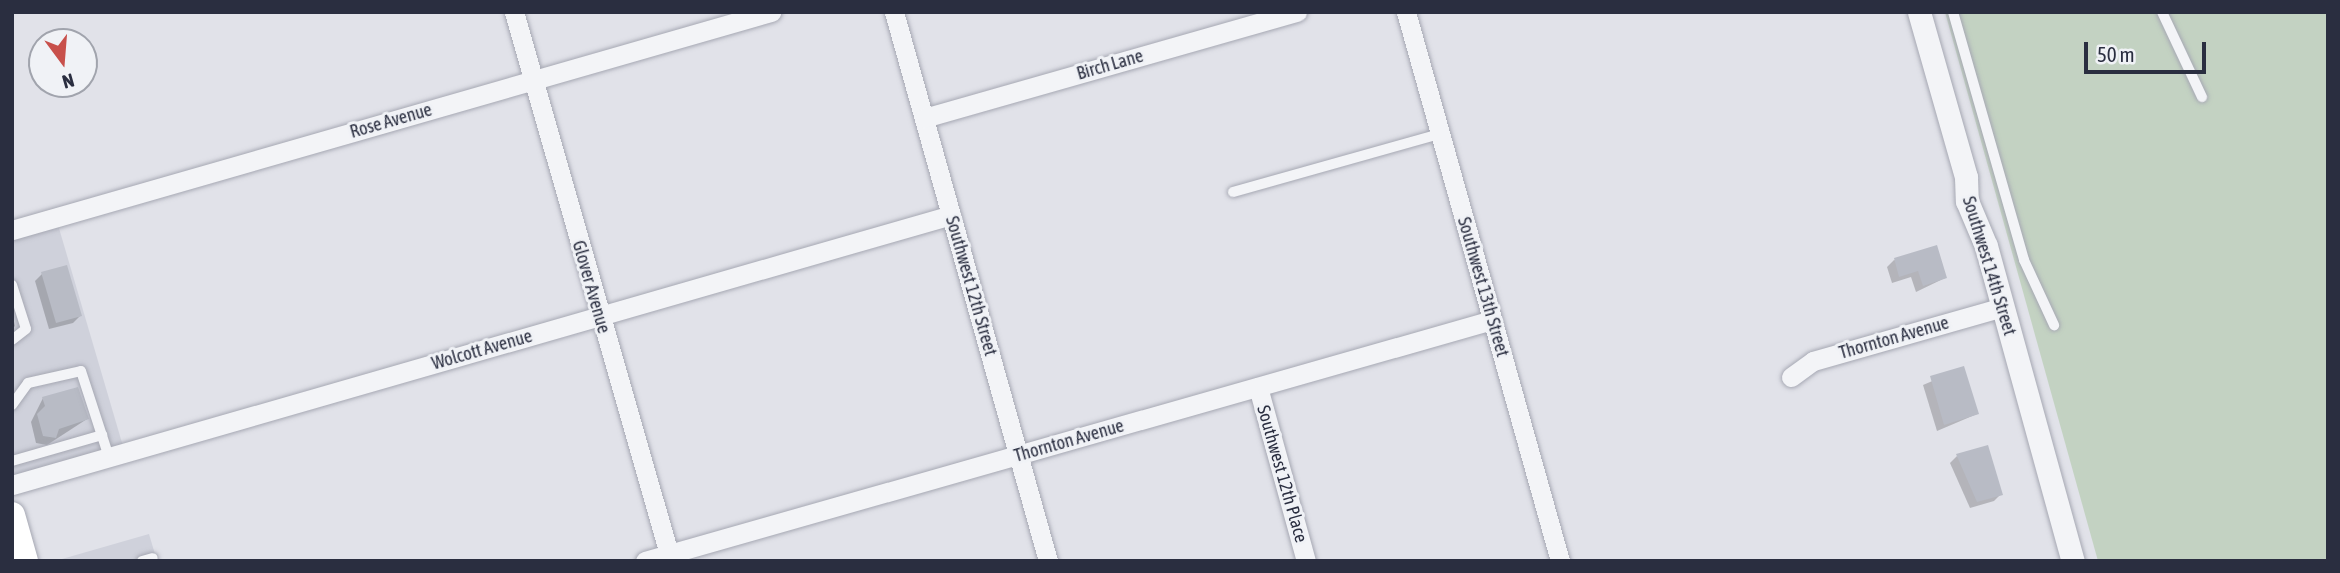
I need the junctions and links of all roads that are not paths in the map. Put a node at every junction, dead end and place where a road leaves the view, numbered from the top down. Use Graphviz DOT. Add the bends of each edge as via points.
graph roads {
  1 [pos="514,12"];
  2 [pos="771,12"];
  3 [pos="894,12"];
  4 [pos="1297,12"];
  5 [pos="1406,12"];
  6 [pos="1919,12"];
  7 [pos="1953,12"];
  8 [pos="2162,12"];
  9 [pos="533,80"];
  10 [pos="2202,97"];
  11 [pos="924,118"];
  12 [pos="1440,134"];
  13 [pos="1233,192"];
  14 [pos="951,215"];
  15 [pos="12,230"];
  16 [pos="12,285"];
  17 [pos="2002,307"];
  18 [pos="600,317"];
  19 [pos="1492,320"];
  20 [pos="2054,325"];
  21 [pos="12,340"];
  22 [pos="1791,377"];
  23 [pos="1258,387"];
  24 [pos="12,405"];
  25 [pos="102,435"];
  26 [pos="1018,456"];
  27 [pos="109,457"];
  28 [pos="12,461"];
  29 [pos="12,485"];
  30 [pos="12,515"];
  31 [pos="670,557"];
  32 [pos="153,558"];
  33 [pos="25,561"];
  34 [pos="142,561"];
  35 [pos="645,561"];
  36 [pos="1048,561"];
  37 [pos="1306,561"];
  38 [pos="1560,561"];
  39 [pos="2073,561"];
  1 -- 9 [label="street, Glover Avenue"];
  2 -- 9 [label="street, Rose Avenue"];
  3 -- 11 [label="street, Southwest 12th Street"];
  4 -- 11 [label="street, Birch Lane"];
  5 -- 12 [label="street, Southwest 13th Street"];
  6 -- 17 [label="street, Southwest 14th Street" via="1966,177 1966,201 1986,246"];
  7 -- 20 [label="lane" via="2024,260"];
  8 -- 10 [label="lane"];
  9 -- 15 [label="street, Rose Avenue"];
  9 -- 18 [label="street, Glover Avenue"];
  11 -- 14 [label="street, Southwest 12th Street"];
  12 -- 13 [label="lane"];
  12 -- 19 [label="street, Southwest 13th Street"];
  14 -- 18 [label="street, Wolcott Avenue"];
  14 -- 26 [label="street, Southwest 12th Street"];
  16 -- 21 [label="lane" via="26,329"];
  17 -- 22 [label="street, Thornton Avenue" via="1812,361"];
  17 -- 39 [label="street, Southwest 14th Street"];
  18 -- 27 [label="street, Wolcott Avenue"];
  18 -- 31 [label="street, Glover Avenue"];
  19 -- 23 [label="street, Thornton Avenue"];
  19 -- 38 [label="street, Southwest 13th Street"];
  23 -- 26 [label="street, Thornton Avenue"];
  23 -- 37 [label="street, Southwest 12th Place"];
  24 -- 25 [label="lane" via="28,383 82,371"];
  25 -- 27 [label="lane"];
  25 -- 28 [label="lane"];
  26 -- 31 [label="street, Thornton Avenue"];
  26 -- 36 [label="street, Southwest 12th Street"];
  27 -- 29 [label="street, Wolcott Avenue"];
  30 -- 33 [label="main road"];
  31 -- 35 [label="street, Thornton Avenue"];
  32 -- 34 [label="lane"];
}
